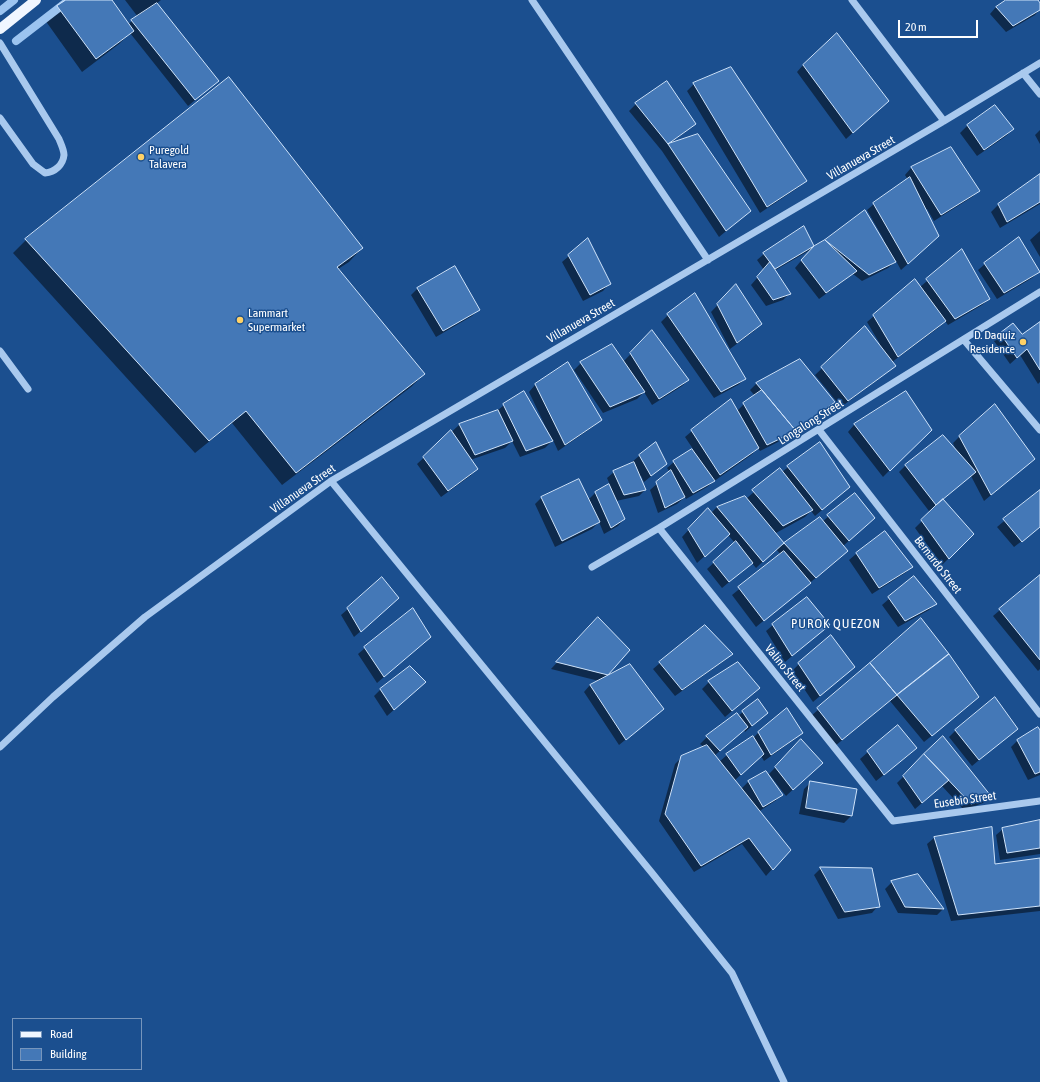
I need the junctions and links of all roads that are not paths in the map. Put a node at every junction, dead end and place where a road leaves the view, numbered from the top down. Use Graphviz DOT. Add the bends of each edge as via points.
graph roads {
  1 [pos="36,0"];
  2 [pos="532,0"];
  3 [pos="852,0"];
  4 [pos="0,29"];
  5 [pos="0,44"];
  6 [pos="1040,63"];
  7 [pos="1023,73"];
  8 [pos="1040,94"];
  9 [pos="0,118"];
  10 [pos="944,121"];
  11 [pos="708,260"];
  12 [pos="1040,292"];
  13 [pos="964,340"];
  14 [pos="0,351"];
  15 [pos="28,389"];
  16 [pos="819,430"];
  17 [pos="1040,430"];
  18 [pos="331,481"];
  19 [pos="659,528"];
  20 [pos="592,567"];
  21 [pos="1040,714"];
  22 [pos="0,747"];
  23 [pos="1040,801"];
  24 [pos="893,821"];
  25 [pos="784,1082"];
  1 -- 4 [label="main road"];
  2 -- 11 [label="street"];
  3 -- 10 [label="street"];
  5 -- 9 [label="street" via="59,139 64,154 60,165 45,173 33,164"];
  6 -- 7 [label="street, Villanueva Street"];
  7 -- 8 [label="street"];
  7 -- 10 [label="street, Villanueva Street"];
  10 -- 11 [label="street, Villanueva Street"];
  11 -- 18 [label="street, Villanueva Street"];
  12 -- 13 [label="street, Longalong Street"];
  13 -- 16 [label="street, Longalong Street"];
  13 -- 17 [label="street"];
  14 -- 15 [label="street"];
  16 -- 19 [label="street, Longalong Street"];
  16 -- 21 [label="street, Bernardo Street"];
  18 -- 22 [label="street, Villanueva Street" via="145,617"];
  18 -- 25 [label="street" via="732,973"];
  19 -- 20 [label="street, Longalong Street"];
  19 -- 24 [label="street, Valino Street"];
  23 -- 24 [label="street, Eusebio Street"];
}
